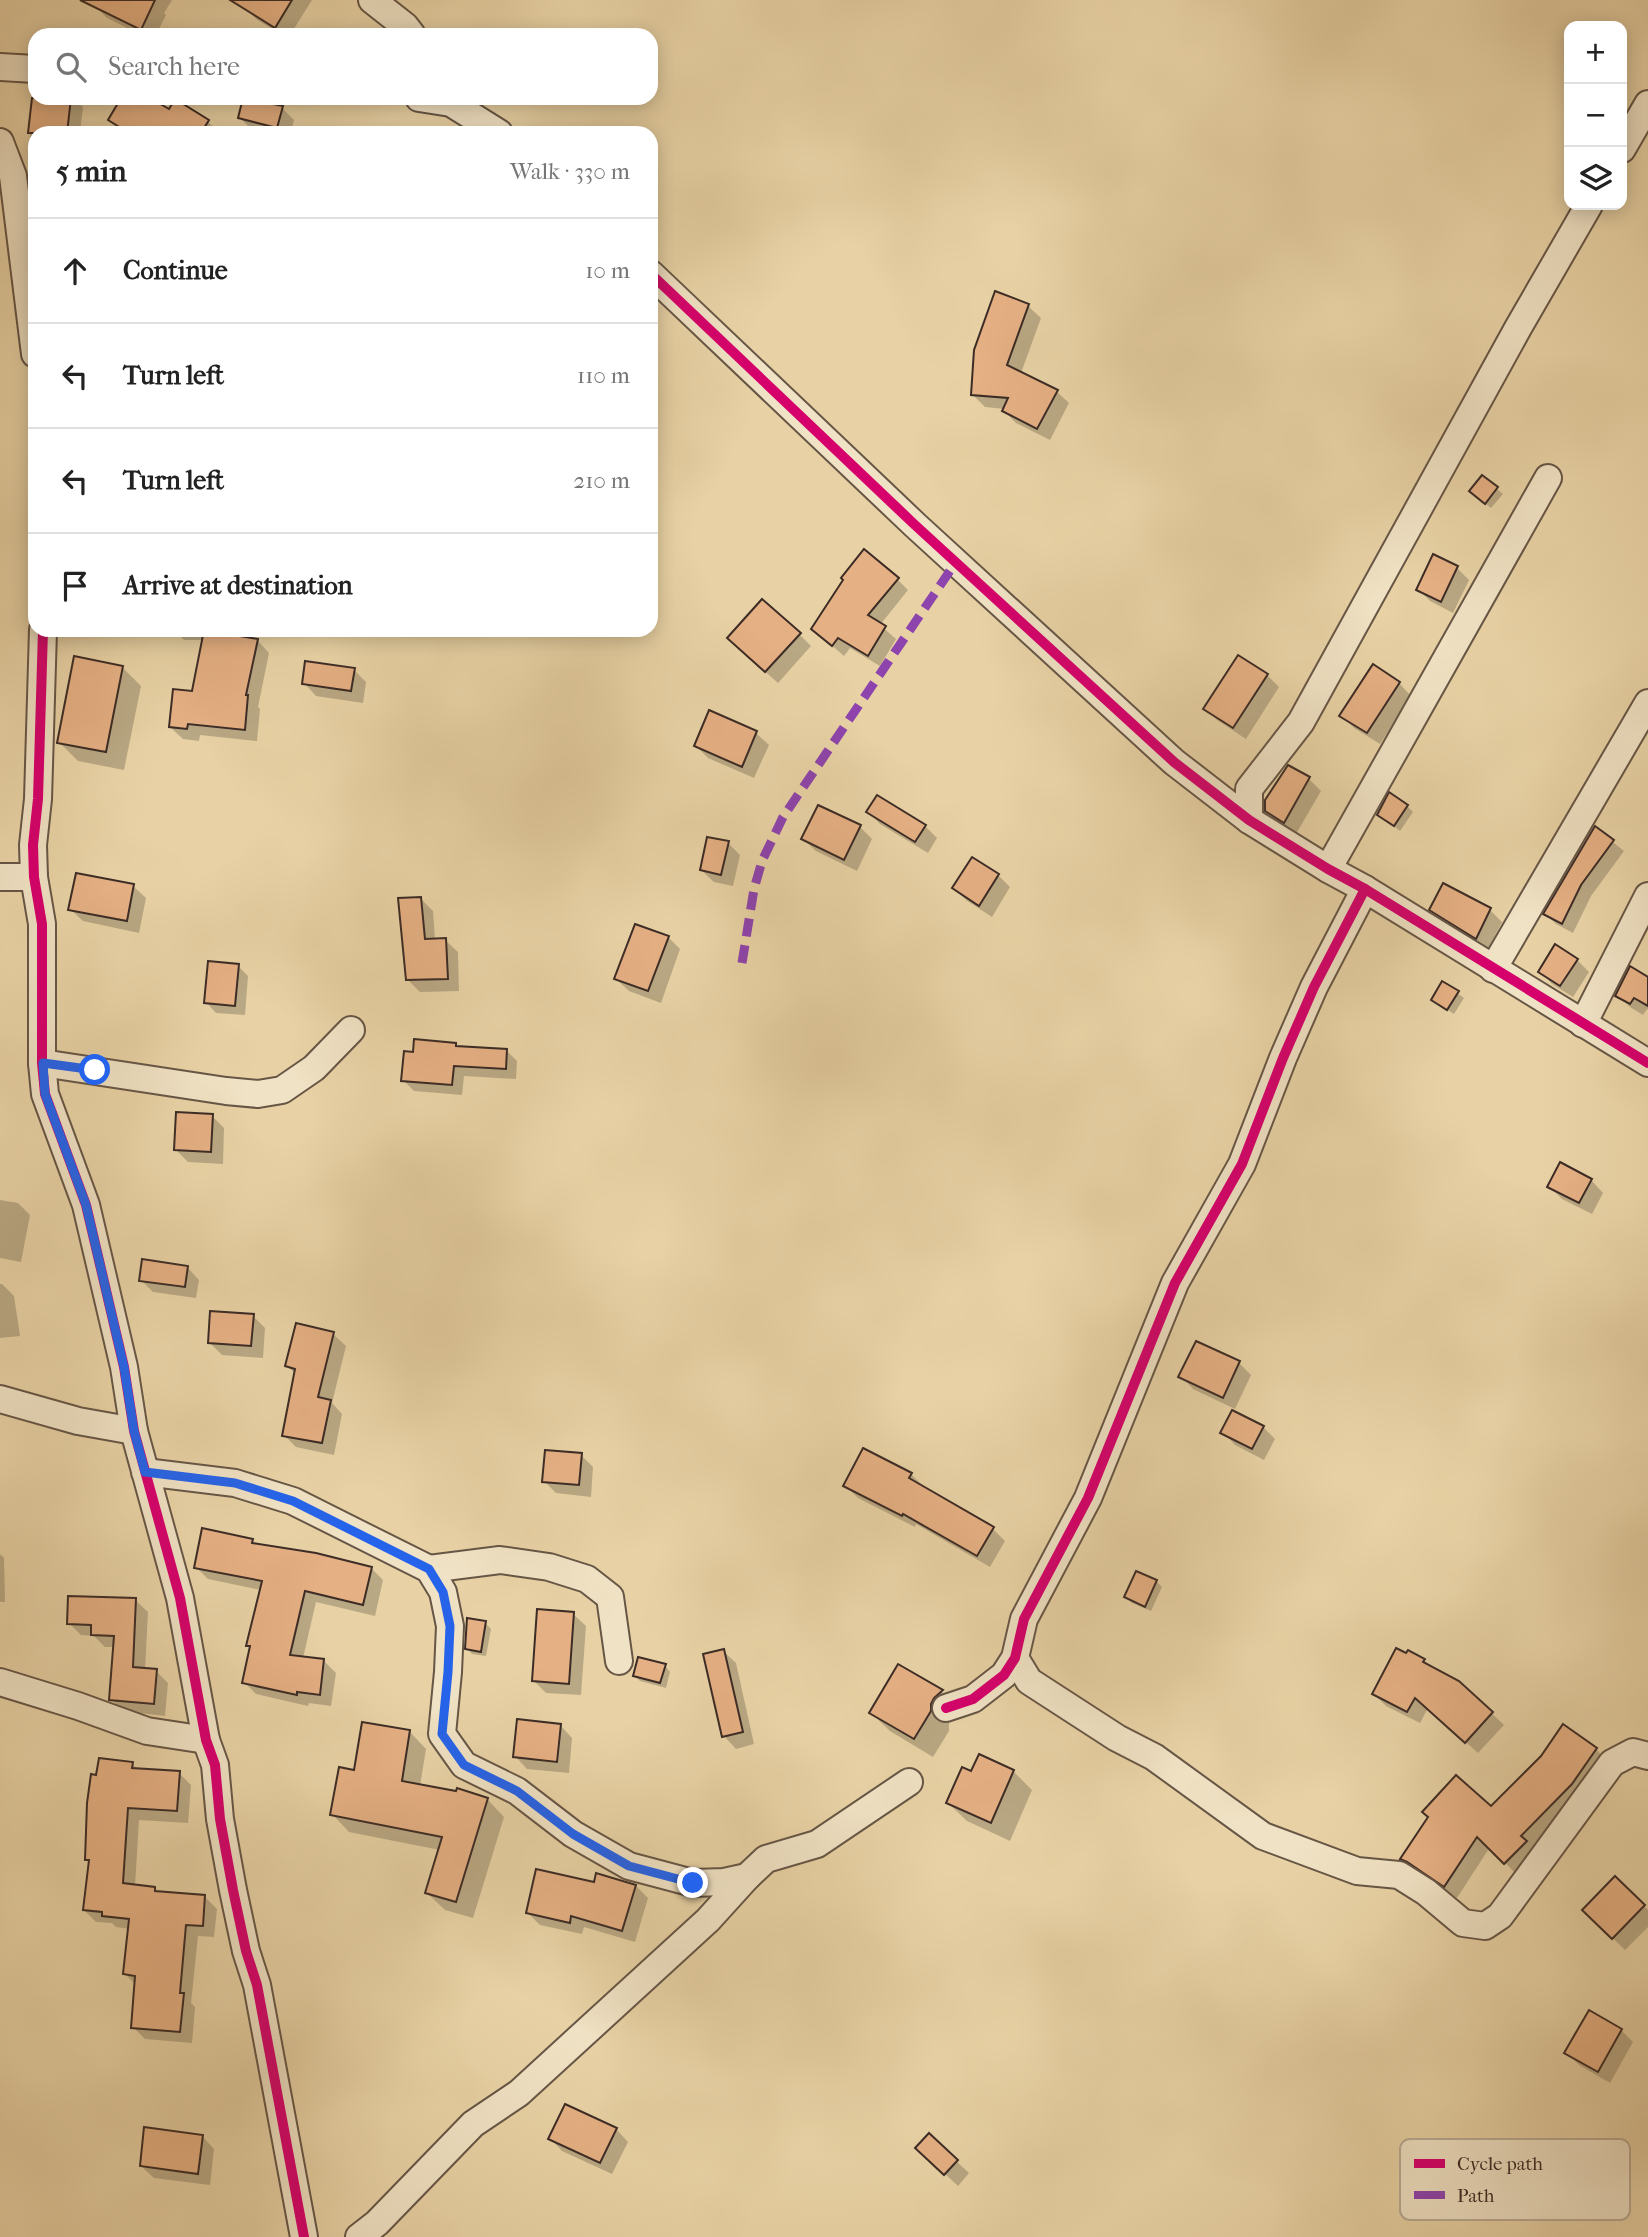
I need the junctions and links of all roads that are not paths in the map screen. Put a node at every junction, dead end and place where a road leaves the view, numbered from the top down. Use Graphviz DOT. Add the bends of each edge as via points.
graph roads {
  1 [pos="372,0"];
  2 [pos="407,28"];
  3 [pos="0,67"];
  4 [pos="28,69"];
  5 [pos="1648,104"];
  6 [pos="456,105"];
  7 [pos="488,126"];
  8 [pos="0,142"];
  9 [pos="1623,147"];
  10 [pos="1586,210"];
  11 [pos="658,281"];
  12 [pos="28,297"];
  13 [pos="1548,478"];
  14 [pos="43,637"];
  15 [pos="1648,703"];
  16 [pos="1249,789"];
  17 [pos="1213,793"];
  18 [pos="1249,820"];
  19 [pos="1328,869"];
  20 [pos="0,877"];
  21 [pos="34,877"];
  22 [pos="1364,889"];
  23 [pos="1648,896"];
  24 [pos="1493,969"];
  25 [pos="1583,1024"];
  26 [pos="351,1030"];
  27 [pos="43,1063"];
  28 [pos="1648,1063"];
  29 [pos="0,1399"];
  30 [pos="134,1431"];
  31 [pos="145,1472"];
  32 [pos="429,1569"];
  33 [pos="1016,1658"];
  34 [pos="619,1661"];
  35 [pos="0,1682"];
  36 [pos="946,1708"];
  37 [pos="206,1740"];
  38 [pos="1648,1756"];
  39 [pos="909,1782"];
  40 [pos="747,1877"];
  41 [pos="304,2237"];
  42 [pos="359,2237"];
  1 -- 2 [label="street"];
  3 -- 4 [label="street"];
  5 -- 9 [label="street"];
  6 -- 7 [label="street"];
  8 -- 12 [label="street" via="13,176"];
  10 -- 16 [label="street" via="1301,722"];
  11 -- 17 [label="street" via="965,571"];
  13 -- 19 [label="street"];
  14 -- 21 [label="street"];
  15 -- 24 [label="street"];
  16 -- 17 [label="street"];
  16 -- 18 [label="street"];
  17 -- 18 [label="street"];
  18 -- 19 [label="street"];
  19 -- 22 [label="street"];
  20 -- 21 [label="street"];
  21 -- 27 [label="street" via="42,924"];
  22 -- 24 [label="street"];
  22 -- 33 [label="street" via="1314,987 1242,1164 1175,1283 1088,1498 1024,1619"];
  23 -- 25 [label="street"];
  24 -- 25 [label="street"];
  25 -- 28 [label="street"];
  26 -- 27 [label="street" via="314,1068 282,1090 258,1094"];
  27 -- 30 [label="street" via="45,1094 86,1205 124,1367"];
  29 -- 30 [label="street"];
  30 -- 31 [label="street"];
  31 -- 32 [label="street" via="235,1483 293,1501"];
  31 -- 37 [label="street" via="180,1598"];
  32 -- 34 [label="street" via="500,1560 549,1567 587,1579 610,1597"];
  32 -- 40 [label="street" via="443,1592 450,1626 442,1734 464,1765 517,1791 573,1834 629,1866 693,1883"];
  33 -- 36 [label="street" via="1004,1675 973,1699"];
  33 -- 38 [label="street" via="1029,1681 1154,1757 1263,1836 1357,1871 1399,1875 1463,1923 1485,1926 1500,1916 1612,1763 1633,1752"];
  35 -- 37 [label="street" via="147,1731"];
  37 -- 41 [label="street" via="215,1766 233,1890 257,1985"];
  39 -- 40 [label="street" via="817,1844 765,1859"];
  40 -- 42 [label="street" via="708,1920 519,2093 473,2124"];
}
